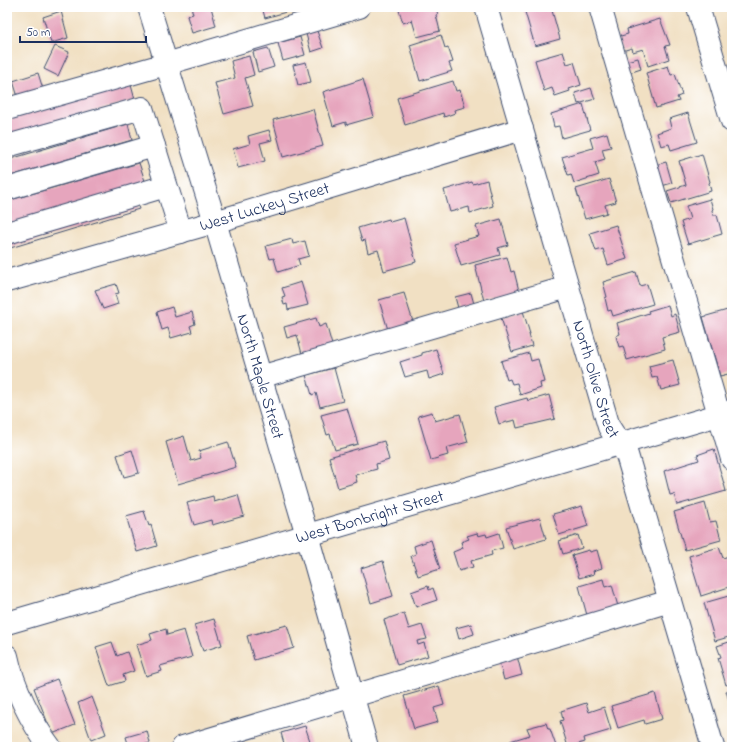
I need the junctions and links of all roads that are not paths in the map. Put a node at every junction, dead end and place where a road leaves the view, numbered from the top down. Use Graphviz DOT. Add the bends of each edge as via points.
graph roads {
  1 [pos="148,7"];
  2 [pos="358,7"];
  3 [pos="486,7"];
  4 [pos="600,7"];
  5 [pos="698,7"];
  6 [pos="166,64"];
  7 [pos="7,109"];
  8 [pos="732,122"];
  9 [pos="522,129"];
  10 [pos="7,146"];
  11 [pos="154,146"];
  12 [pos="166,186"];
  13 [pos="7,189"];
  14 [pos="215,222"];
  15 [pos="181,232"];
  16 [pos="7,233"];
  17 [pos="7,281"];
  18 [pos="568,288"];
  19 [pos="260,377"];
  20 [pos="725,413"];
  21 [pos="619,444"];
  22 [pos="732,459"];
  23 [pos="307,535"];
  24 [pos="670,602"];
  25 [pos="7,623"];
  26 [pos="7,656"];
  27 [pos="352,696"];
  28 [pos="50,747"];
  29 [pos="184,747"];
  30 [pos="367,747"];
  31 [pos="713,747"];
  1 -- 6 [label="street, North Maple Street"];
  2 -- 6 [label="street"];
  3 -- 9 [label="street, North Olive Street"];
  4 -- 20 [label="street"];
  5 -- 8 [label="street"];
  6 -- 7 [label="street"];
  6 -- 14 [label="street, North Maple Street"];
  9 -- 14 [label="street, West Luckey Street"];
  9 -- 18 [label="street, North Olive Street"];
  10 -- 11 [label="street" via="142,108"];
  11 -- 12 [label="street"];
  11 -- 13 [label="street"];
  12 -- 15 [label="street"];
  12 -- 16 [label="street"];
  14 -- 15 [label="street, West Luckey Street"];
  14 -- 19 [label="street, North Maple Street"];
  15 -- 17 [label="street, West Luckey Street"];
  18 -- 19 [label="street"];
  18 -- 21 [label="street, North Olive Street" via="609,427"];
  19 -- 23 [label="street, North Maple Street"];
  20 -- 21 [label="street, West Bonbright Street"];
  20 -- 22 [label="street"];
  21 -- 23 [label="street, West Bonbright Street"];
  21 -- 24 [label="street, North Olive Street" via="627,455"];
  23 -- 25 [label="street, West Bonbright Street"];
  23 -- 27 [label="street, North Maple Street"];
  24 -- 27 [label="street"];
  24 -- 31 [label="street, North Olive Street"];
  26 -- 28 [label="street" via="21,696"];
  27 -- 29 [label="street"];
  27 -- 30 [label="street, North Maple Street"];
}
